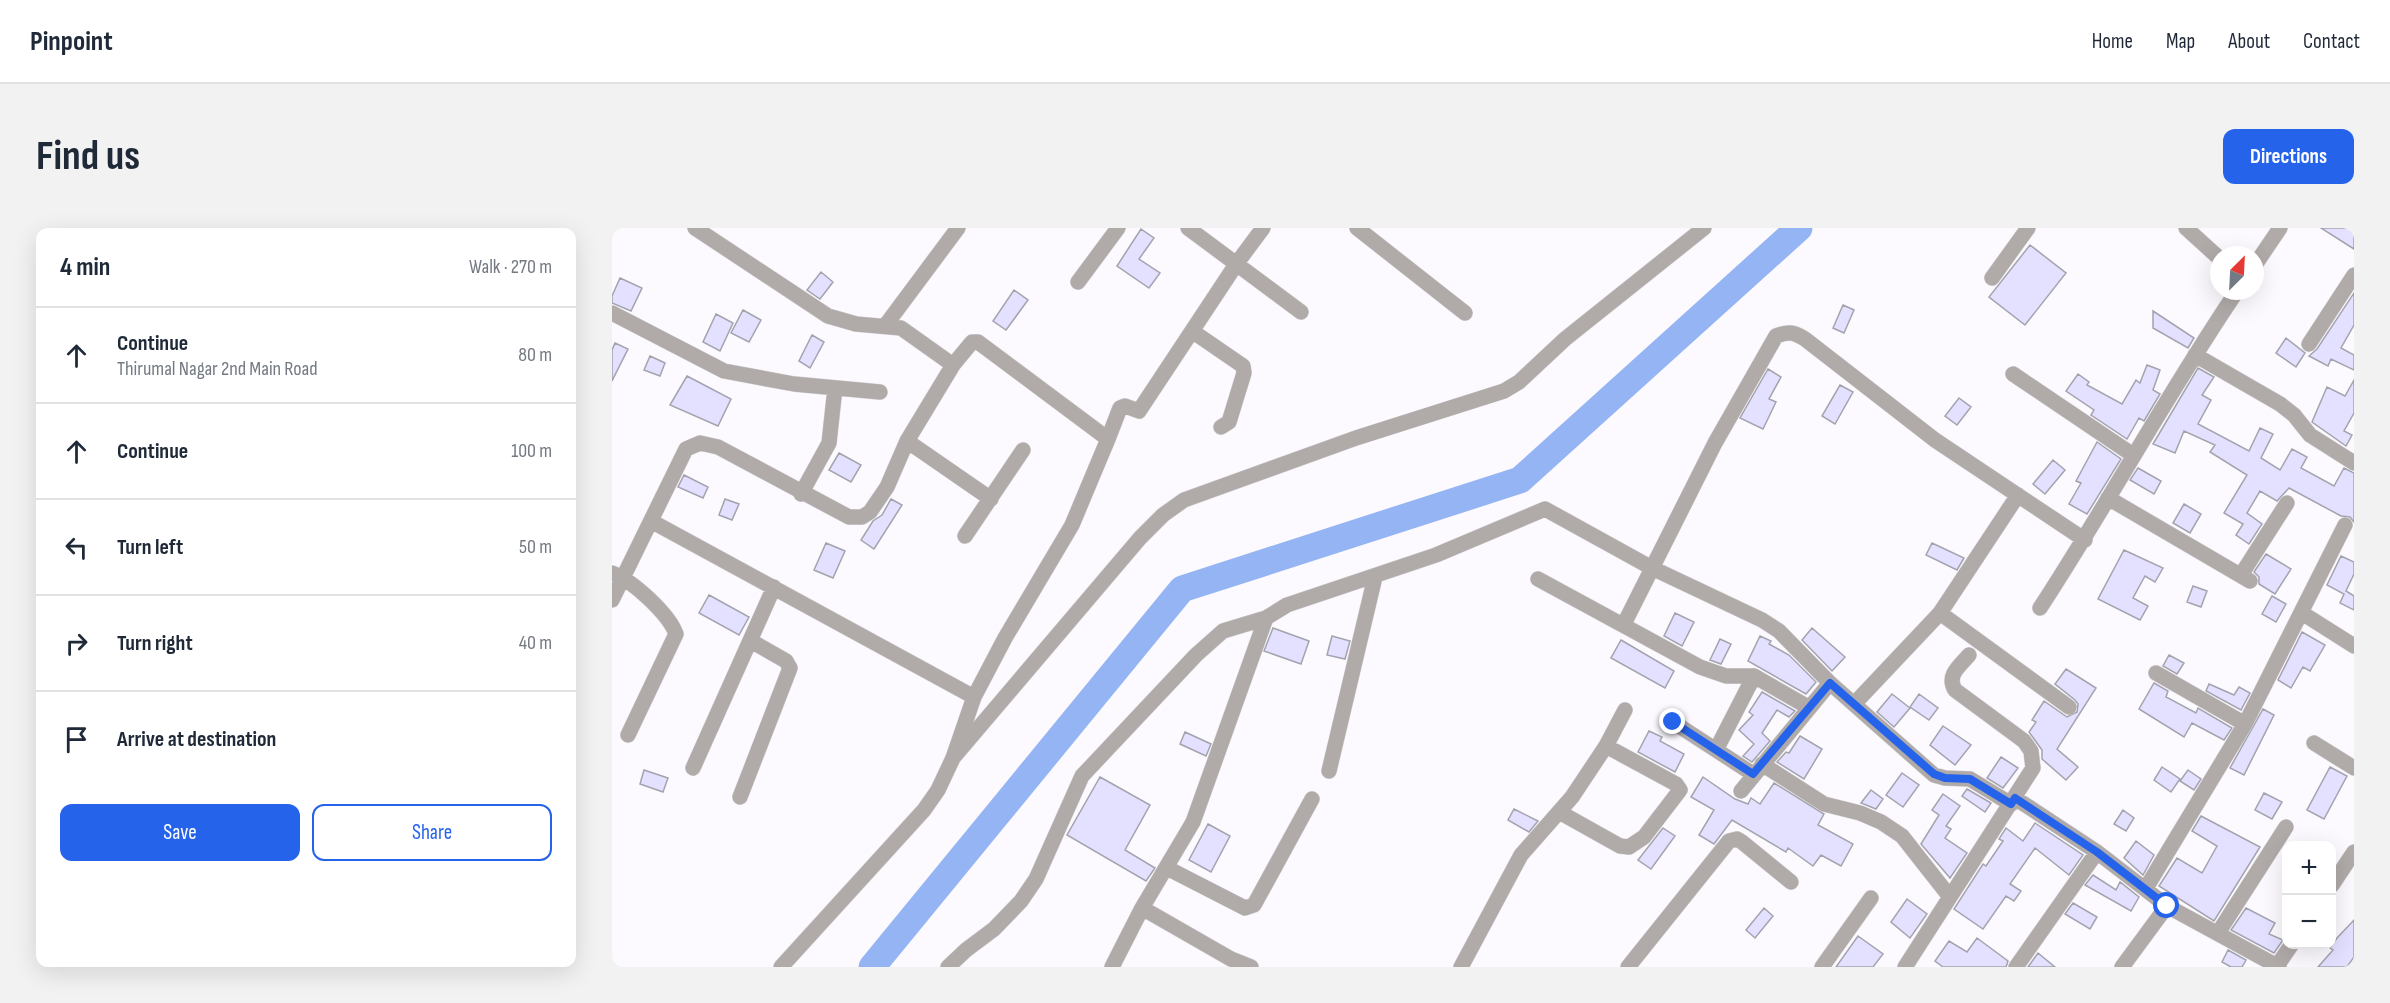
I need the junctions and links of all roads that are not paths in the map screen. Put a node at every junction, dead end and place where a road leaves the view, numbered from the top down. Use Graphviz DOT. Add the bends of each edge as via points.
graph roads {
  1 [pos="695,228"];
  2 [pos="958,228"];
  3 [pos="1118,228"];
  4 [pos="1188,228"];
  5 [pos="1263,228"];
  6 [pos="1357,228"];
  7 [pos="1704,228"];
  8 [pos="2028,228"];
  9 [pos="2186,228"];
  10 [pos="2280,228"];
  11 [pos="2210,250"];
  12 [pos="2264,252"];
  13 [pos="1237,263"];
  14 [pos="2354,275"];
  15 [pos="1992,278"];
  16 [pos="1078,282"];
  17 [pos="2231,300"];
  18 [pos="1301,312"];
  19 [pos="612,313"];
  20 [pos="1465,313"];
  21 [pos="885,326"];
  22 [pos="1192,331"];
  23 [pos="2310,344"];
  24 [pos="2195,355"];
  25 [pos="953,365"];
  26 [pos="2013,374"];
  27 [pos="835,388"];
  28 [pos="880,392"];
  29 [pos="1221,427"];
  30 [pos="1108,439"];
  31 [pos="907,441"];
  32 [pos="1023,450"];
  33 [pos="2133,455"];
  34 [pos="2354,464"];
  35 [pos="801,494"];
  36 [pos="2018,495"];
  37 [pos="2108,498"];
  38 [pos="991,499"];
  39 [pos="2287,503"];
  40 [pos="651,521"];
  41 [pos="2345,525"];
  42 [pos="964,536"];
  43 [pos="2085,540"];
  44 [pos="1652,568"];
  45 [pos="618,575"];
  46 [pos="1375,577"];
  47 [pos="1538,579"];
  48 [pos="774,587"];
  49 [pos="612,600"];
  50 [pos="2040,608"];
  51 [pos="1940,613"];
  52 [pos="2302,613"];
  53 [pos="1266,618"];
  54 [pos="1624,624"];
  55 [pos="2352,639"];
  56 [pos="751,642"];
  57 [pos="1969,655"];
  58 [pos="2156,673"];
  59 [pos="1754,676"];
  60 [pos="1830,683"];
  61 [pos="974,697"];
  62 [pos="1855,703"];
  63 [pos="1808,707"];
  64 [pos="2069,707"];
  65 [pos="1625,710"];
  66 [pos="1673,722"];
  67 [pos="2245,724"];
  68 [pos="628,735"];
  69 [pos="2314,743"];
  70 [pos="1606,746"];
  71 [pos="1716,750"];
  72 [pos="953,758"];
  73 [pos="693,768"];
  74 [pos="2354,768"];
  75 [pos="1757,769"];
  76 [pos="1329,771"];
  77 [pos="1741,791"];
  78 [pos="740,797"];
  79 [pos="1312,800"];
  80 [pos="2013,801"];
  81 [pos="1561,813"];
  82 [pos="2286,827"];
  83 [pos="2097,852"];
  84 [pos="2354,852"];
  85 [pos="1167,868"];
  86 [pos="2336,878"];
  87 [pos="1791,882"];
  88 [pos="2146,888"];
  89 [pos="1950,897"];
  90 [pos="1871,898"];
  91 [pos="2167,906"];
  92 [pos="1142,908"];
  93 [pos="2218,933"];
  94 [pos="2289,949"];
  95 [pos="2278,966"];
  96 [pos="782,967"];
  97 [pos="948,967"];
  98 [pos="1112,967"];
  99 [pos="1251,967"];
  100 [pos="1461,967"];
  101 [pos="1628,967"];
  102 [pos="1822,967"];
  103 [pos="1905,967"];
  104 [pos="2016,967"];
  105 [pos="2122,967"];
  1 -- 21 [label="street" via="828,316 856,324"];
  2 -- 21 [label="street"];
  3 -- 16 [label="street"];
  4 -- 13 [label="street"];
  5 -- 13 [label="street"];
  6 -- 20 [label="street"];
  7 -- 72 [label="street" via="1504,391 1356,438 1184,500 1162,515"];
  8 -- 15 [label="street"];
  9 -- 11 [label="street"];
  10 -- 12 [label="street"];
  13 -- 18 [label="street"];
  13 -- 22 [label="street"];
  14 -- 23 [label="street"];
  17 -- 24 [label="street"];
  19 -- 27 [label="street" via="724,371"];
  21 -- 25 [label="street" via="901,328"];
  22 -- 29 [label="street" via="1243,366 1229,422"];
  22 -- 30 [label="street" via="1139,411 1120,408"];
  24 -- 33 [label="street"];
  24 -- 34 [label="street" via="2280,404 2310,435"];
  25 -- 30 [label="street" via="972,342 978,342"];
  25 -- 31 [label="street"];
  26 -- 33 [label="street"];
  27 -- 28 [label="street"];
  27 -- 35 [label="street" via="829,443"];
  30 -- 61 [label="street" via="1072,525"];
  31 -- 35 [label="street" via="887,487 862,517 849,517"];
  31 -- 38 [label="street"];
  32 -- 38 [label="street"];
  33 -- 37 [label="street"];
  35 -- 40 [label="street" via="718,447 700,442 686,449"];
  36 -- 43 [label="street"];
  36 -- 44 [label="street" via="1935,440 1805,339 1785,332 1776,336 1715,443"];
  36 -- 51 [label="street"];
  37 -- 39 [label="street" via="2245,578"];
  37 -- 43 [label="street"];
  38 -- 42 [label="street"];
  40 -- 45 [label="street"];
  40 -- 48 [label="street"];
  41 -- 52 [label="street"];
  43 -- 50 [label="street"];
  44 -- 46 [label="street" via="1545,509 1477,540"];
  44 -- 54 [label="street"];
  44 -- 60 [label="street" via="1762,620 1779,631"];
  45 -- 49 [label="street"];
  45 -- 68 [label="street" via="672,622 676,634"];
  46 -- 53 [label="street" via="1287,605"];
  46 -- 76 [label="street"];
  47 -- 54 [label="street"];
  48 -- 56 [label="street"];
  48 -- 61 [label="street"];
  51 -- 62 [label="street"];
  51 -- 64 [label="street"];
  52 -- 55 [label="street"];
  52 -- 67 [label="street"];
  53 -- 85 [label="street" via="1193,822"];
  53 -- 97 [label="street" via="1223,631 1082,776 1036,879 1021,901"];
  54 -- 59 [label="street" via="1700,667 1726,676"];
  56 -- 73 [label="street"];
  56 -- 78 [label="street" via="786,661 790,668"];
  57 -- 80 [label="street" via="1951,676 1954,690 2024,741 2031,751 2033,768"];
  58 -- 67 [label="street"];
  59 -- 63 [label="street"];
  59 -- 71 [label="street"];
  60 -- 62 [label="street"];
  60 -- 63 [label="street"];
  61 -- 72 [label="street"];
  62 -- 80 [label="street" via="1934,774 1970,779"];
  63 -- 75 [label="street"];
  65 -- 70 [label="street"];
  66 -- 71 [label="street"];
  67 -- 88 [label="street"];
  69 -- 74 [label="street"];
  70 -- 81 [label="street"];
  70 -- 81 [label="street" via="1676,784 1680,790 1644,837 1629,847 1620,846"];
  71 -- 75 [label="street"];
  72 -- 96 [label="street" via="924,810"];
  75 -- 77 [label="street"];
  75 -- 89 [label="street" via="1824,804 1881,822 1902,836"];
  79 -- 85 [label="street" via="1254,905 1245,908"];
  80 -- 83 [label="street"];
  80 -- 89 [label="street"];
  81 -- 100 [label="street" via="1521,855"];
  82 -- 93 [label="street"];
  83 -- 88 [label="street"];
  83 -- 104 [label="street"];
  84 -- 86 [label="street"];
  85 -- 92 [label="street"];
  87 -- 101 [label="street" via="1742,842 1729,841"];
  88 -- 91 [label="street"];
  89 -- 103 [label="street"];
  90 -- 102 [label="street"];
  91 -- 93 [label="street"];
  91 -- 105 [label="street"];
  92 -- 98 [label="street"];
  92 -- 99 [label="street"];
  93 -- 95 [label="street"];
  94 -- 95 [label="street"];
}
